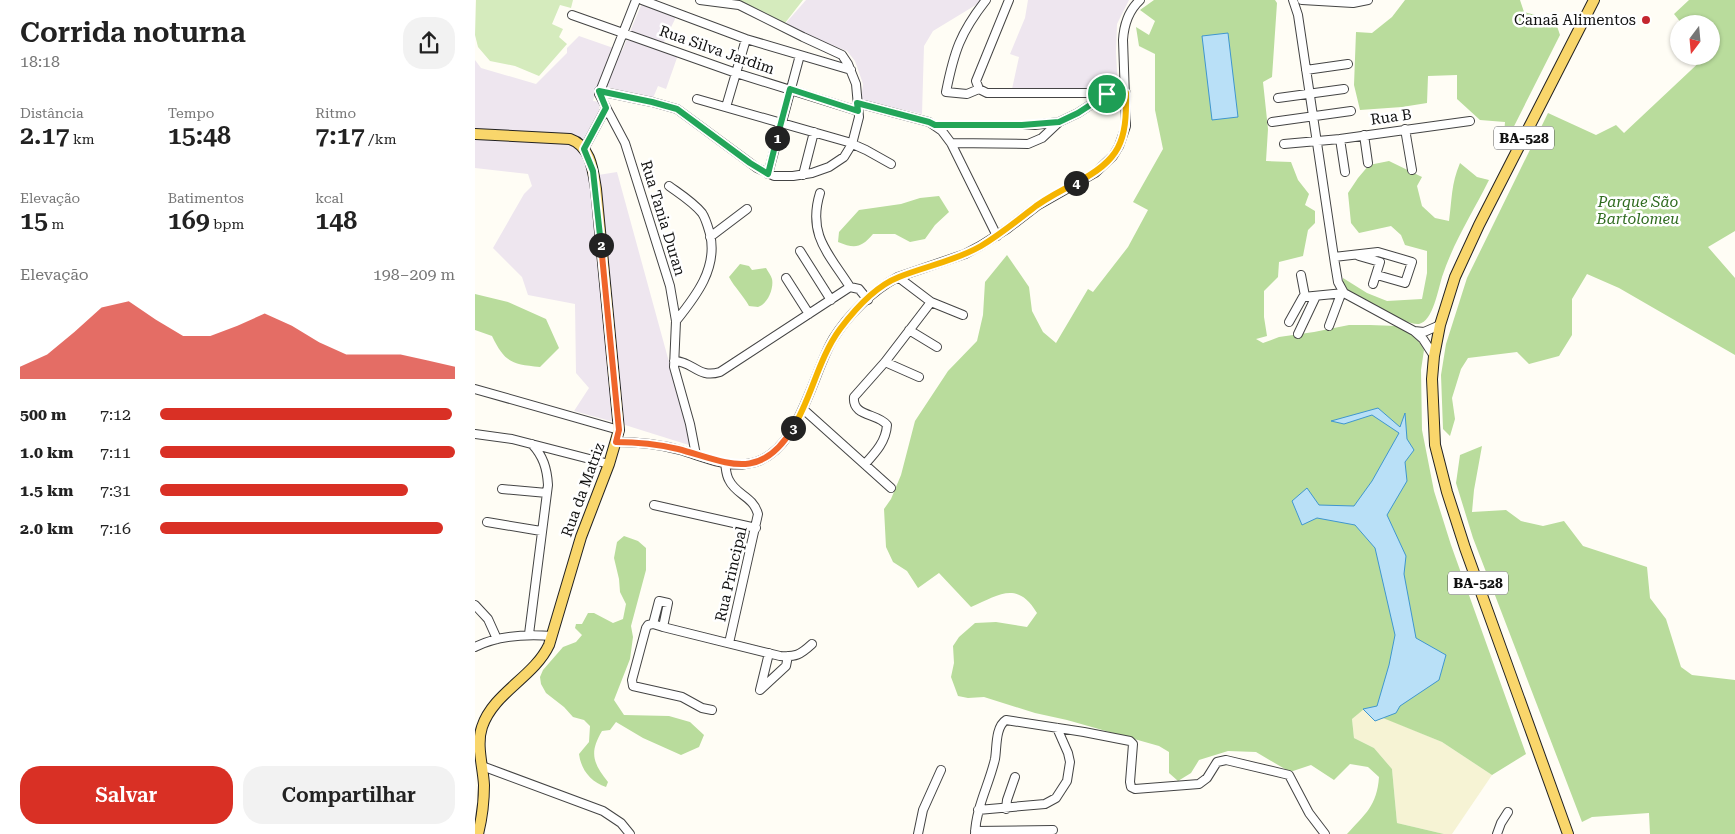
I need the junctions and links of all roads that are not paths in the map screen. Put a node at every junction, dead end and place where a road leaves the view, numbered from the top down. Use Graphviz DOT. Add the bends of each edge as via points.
graph roads {
  1 [pos="636,0"];
  2 [pos="642,0"];
  3 [pos="669,0"];
  4 [pos="699,0"];
  5 [pos="986,0"];
  6 [pos="1009,0"];
  7 [pos="1140,0"];
  8 [pos="1293,0"];
  9 [pos="1302,0"];
  10 [pos="1367,0"];
  11 [pos="1594,0"];
  12 [pos="666,8"];
  13 [pos="572,15"];
  14 [pos="624,32"];
  15 [pos="746,39"];
  16 [pos="799,55"];
  17 [pos="1348,64"];
  18 [pos="851,70"];
  19 [pos="1306,70"];
  20 [pos="735,73"];
  21 [pos="790,89"];
  22 [pos="979,89"];
  23 [pos="1344,89"];
  24 [pos="599,91"];
  25 [pos="1126,93"];
  26 [pos="1107,94"];
  27 [pos="1309,94"];
  28 [pos="1278,98"];
  29 [pos="697,99"];
  30 [pos="726,107"];
  31 [pos="858,107"];
  32 [pos="606,108"];
  33 [pos="1351,111"];
  34 [pos="1313,116"];
  35 [pos="1470,121"];
  36 [pos="1059,122"];
  37 [pos="1271,122"];
  38 [pos="781,123"];
  39 [pos="935,125"];
  40 [pos="1405,129"];
  41 [pos="814,132"];
  42 [pos="475,134"];
  43 [pos="1364,135"];
  44 [pos="1340,139"];
  45 [pos="1316,142"];
  46 [pos="951,143"];
  47 [pos="852,144"];
  48 [pos="1284,144"];
  49 [pos="584,149"];
  50 [pos="1368,163"];
  51 [pos="891,164"];
  52 [pos="1412,170"];
  53 [pos="1345,172"];
  54 [pos="768,174"];
  55 [pos="803,175"];
  56 [pos="669,186"];
  57 [pos="820,193"];
  58 [pos="747,209"];
  59 [pos="997,236"];
  60 [pos="710,237"];
  61 [pos="800,251"];
  62 [pos="1355,254"];
  63 [pos="1334,257"];
  64 [pos="1301,274"];
  65 [pos="1377,275"];
  66 [pos="898,277"];
  67 [pos="786,278"];
  68 [pos="1373,284"];
  69 [pos="850,288"];
  70 [pos="1343,294"];
  71 [pos="1305,296"];
  72 [pos="1316,296"];
  73 [pos="831,300"];
  74 [pos="867,300"];
  75 [pos="931,302"];
  76 [pos="809,314"];
  77 [pos="963,315"];
  78 [pos="676,321"];
  79 [pos="1289,322"];
  80 [pos="1440,324"];
  81 [pos="1329,326"];
  82 [pos="909,330"];
  83 [pos="1414,331"];
  84 [pos="1298,334"];
  85 [pos="937,348"];
  86 [pos="1434,356"];
  87 [pos="674,360"];
  88 [pos="885,362"];
  89 [pos="919,378"];
  90 [pos="475,388"];
  91 [pos="803,409"];
  92 [pos="619,430"];
  93 [pos="475,434"];
  94 [pos="616,442"];
  95 [pos="532,444"];
  96 [pos="696,455"];
  97 [pos="725,463"];
  98 [pos="609,464"];
  99 [pos="865,464"];
  100 [pos="891,488"];
  101 [pos="502,489"];
  102 [pos="547,493"];
  103 [pos="654,505"];
  104 [pos="487,522"];
  105 [pos="756,528"];
  106 [pos="541,531"];
  107 [pos="475,605"];
  108 [pos="653,624"];
  109 [pos="663,627"];
  110 [pos="529,634"];
  111 [pos="552,636"];
  112 [pos="497,639"];
  113 [pos="729,643"];
  114 [pos="812,644"];
  115 [pos="475,647"];
  116 [pos="769,653"];
  117 [pos="788,656"];
  118 [pos="712,710"];
  119 [pos="1057,728"];
  120 [pos="482,766"];
  121 [pos="941,770"];
  122 [pos="1015,777"];
  123 [pos="479,798"];
  124 [pos="1006,809"];
  125 [pos="978,810"];
  126 [pos="1508,812"];
  127 [pos="1053,830"];
  128 [pos="975,833"];
  129 [pos="478,834"];
  130 [pos="631,834"];
  131 [pos="918,834"];
  132 [pos="1325,834"];
  133 [pos="1497,834"];
  134 [pos="1568,834"];
  1 -- 14 [label="street"];
  2 -- 12 [label="street"];
  3 -- 12 [label="street"];
  4 -- 18 [label="street" via="727,2 745,8 837,51"];
  5 -- 22 [label="street" via="959,42 945,92 967,94"];
  6 -- 22 [label="street" via="976,81"];
  7 -- 25 [label="street, Rua da Matriz" via="1131,10 1124,28"];
  8 -- 19 [label="street"];
  9 -- 10 [label="street" via="1353,3"];
  11 -- 80 [label="main road, BA-528" via="1464,256"];
  12 -- 15 [label="street"];
  13 -- 14 [label="street, Rua Silva Jardim"];
  14 -- 20 [label="street, Rua Silva Jardim"];
  14 -- 24 [label="street"];
  15 -- 16 [label="street"];
  15 -- 20 [label="street"];
  16 -- 18 [label="street"];
  16 -- 21 [label="street"];
  17 -- 19 [label="street"];
  18 -- 31 [label="street"];
  19 -- 27 [label="street"];
  20 -- 21 [label="street, Rua Silva Jardim"];
  20 -- 30 [label="street"];
  21 -- 31 [label="street, Rua Silva Jardim"];
  21 -- 38 [label="street"];
  22 -- 26 [label="street" via="987,93"];
  23 -- 27 [label="street"];
  24 -- 32 [label="street, Rua Tania Duran"];
  24 -- 54 [label="street" via="677,109"];
  25 -- 26 [label="street"];
  25 -- 59 [label="street, Rua da Matriz" via="1126,126 1113,156 1095,173 1037,206"];
  26 -- 36 [label="street"];
  27 -- 28 [label="street"];
  27 -- 34 [label="street"];
  29 -- 30 [label="street"];
  30 -- 38 [label="street"];
  31 -- 39 [label="street, Rua Silva Jardim"];
  31 -- 47 [label="street"];
  32 -- 49 [label="street"];
  32 -- 78 [label="street, Rua Tania Duran" via="619,130 635,171 670,286"];
  33 -- 34 [label="street"];
  34 -- 37 [label="street"];
  34 -- 45 [label="street"];
  35 -- 40 [label="street, Rua B"];
  36 -- 39 [label="street"];
  36 -- 46 [label="street" via="1042,138 1028,144"];
  38 -- 41 [label="street"];
  38 -- 54 [label="street"];
  39 -- 46 [label="street"];
  40 -- 43 [label="street, Rua B"];
  40 -- 52 [label="street"];
  41 -- 47 [label="street"];
  41 -- 55 [label="street"];
  42 -- 49 [label="main road" via="565,138 575,140"];
  43 -- 44 [label="street, Rua B"];
  43 -- 50 [label="street"];
  44 -- 45 [label="street, Rua B"];
  44 -- 53 [label="street"];
  45 -- 48 [label="street, Rua B"];
  45 -- 63 [label="street"];
  46 -- 59 [label="street"];
  47 -- 51 [label="street"];
  47 -- 55 [label="street" via="838,162"];
  49 -- 92 [label="main road" via="591,164 595,189"];
  54 -- 55 [label="street" via="784,177"];
  56 -- 60 [label="street" via="701,212"];
  57 -- 69 [label="street" via="815,214 818,234"];
  58 -- 60 [label="street"];
  59 -- 66 [label="street, Rua da Matriz" via="965,254"];
  60 -- 78 [label="street" via="712,253 703,283"];
  61 -- 73 [label="street"];
  62 -- 63 [label="street"];
  62 -- 65 [label="street" via="1380,262"];
  62 -- 65 [label="street" via="1378,252 1412,262 1405,283"];
  63 -- 70 [label="street"];
  64 -- 71 [label="street"];
  65 -- 68 [label="street"];
  66 -- 74 [label="street, Rua da Matriz"];
  66 -- 75 [label="street"];
  67 -- 76 [label="street"];
  69 -- 73 [label="street"];
  69 -- 74 [label="street" via="859,288"];
  70 -- 72 [label="street"];
  70 -- 81 [label="street"];
  70 -- 83 [label="street"];
  71 -- 72 [label="street"];
  71 -- 79 [label="street"];
  72 -- 84 [label="street"];
  73 -- 76 [label="street"];
  74 -- 91 [label="street, Rua da Matriz" via="833,339"];
  75 -- 77 [label="street"];
  75 -- 82 [label="street"];
  76 -- 87 [label="street" via="720,372 704,374"];
  78 -- 87 [label="street, Rua Tania Duran"];
  80 -- 83 [label="street" via="1424,332"];
  80 -- 86 [label="main road, BA-528"];
  82 -- 85 [label="street"];
  82 -- 88 [label="street"];
  83 -- 86 [label="street"];
  86 -- 134 [label="main road, BA-528" via="1433,428 1447,492"];
  87 -- 96 [label="street, Rua Tania Duran"];
  88 -- 89 [label="street"];
  88 -- 99 [label="street" via="853,400 859,411 881,419 887,425 880,447"];
  90 -- 92 [label="street"];
  91 -- 97 [label="street, Rua da Matriz" via="789,434 765,458 747,464"];
  91 -- 99 [label="street"];
  92 -- 94 [label="main road"];
  93 -- 95 [label="street"];
  94 -- 96 [label="street, Rua da Matriz" via="654,444"];
  94 -- 98 [label="main road, Rua da Matriz"];
  95 -- 98 [label="street"];
  95 -- 102 [label="street" via="546,468"];
  96 -- 97 [label="street, Rua da Matriz"];
  97 -- 105 [label="street, Rua Principal" via="733,486 756,508"];
  98 -- 111 [label="main road, Rua da Matriz" via="581,537"];
  99 -- 100 [label="street"];
  101 -- 102 [label="street"];
  102 -- 106 [label="street"];
  103 -- 105 [label="street"];
  104 -- 106 [label="street"];
  105 -- 113 [label="street, Rua Principal"];
  106 -- 110 [label="street"];
  107 -- 112 [label="street" via="488,619"];
  108 -- 109 [label="street"];
  108 -- 109 [label="street" via="659,601 668,603"];
  108 -- 118 [label="street" via="646,628 633,686 683,697"];
  109 -- 113 [label="street"];
  110 -- 111 [label="street"];
  110 -- 112 [label="street"];
  111 -- 120 [label="main road, Rua da Matriz" via="540,660 499,701 485,720 480,735"];
  112 -- 115 [label="street"];
  113 -- 116 [label="street"];
  114 -- 117 [label="street" via="801,654"];
  116 -- 117 [label="street"];
  116 -- 117 [label="street" via="760,690 786,666"];
  119 -- 124 [label="street" via="1070,762 1061,793 1045,804"];
  119 -- 125 [label="street" via="1011,720 1000,726 993,768"];
  119 -- 132 [label="street" via="1133,742 1130,782 1135,789 1199,784 1217,762 1226,760 1289,775"];
  120 -- 123 [label="main road, Rua da Matriz"];
  120 -- 130 [label="street" via="603,810"];
  121 -- 131 [label="street" via="923,810"];
  122 -- 124 [label="street"];
  123 -- 129 [label="main road, Rua da Matriz"];
  124 -- 125 [label="street"];
  125 -- 128 [label="street"];
  126 -- 133 [label="street"];
  127 -- 128 [label="street"];
}
